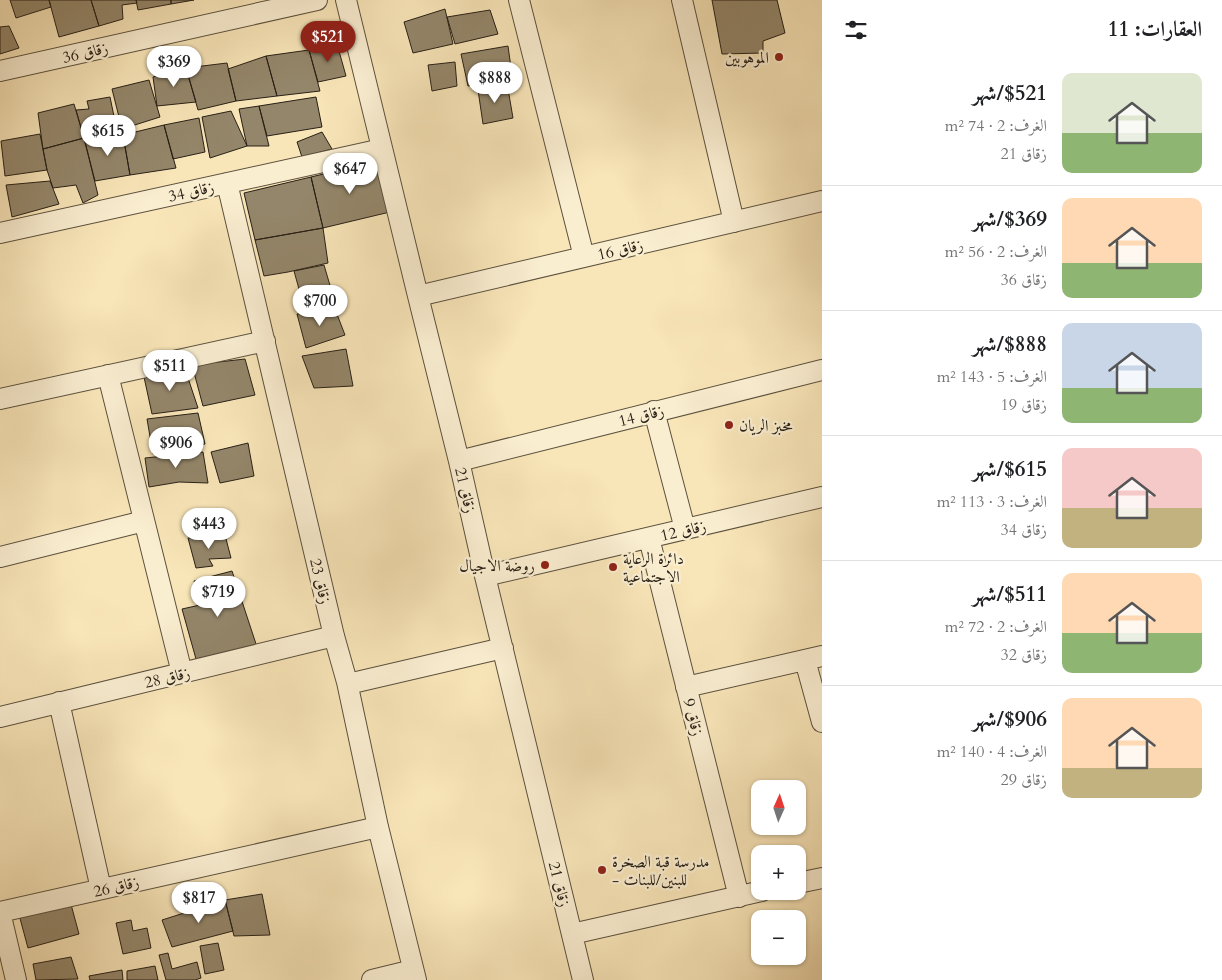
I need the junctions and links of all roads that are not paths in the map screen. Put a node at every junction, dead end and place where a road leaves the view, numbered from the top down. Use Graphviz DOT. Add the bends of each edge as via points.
graph roads {
  1 [pos="317,0"];
  2 [pos="346,0"];
  3 [pos="520,0"];
  4 [pos="682,0"];
  5 [pos="0,71"];
  6 [pos="382,149"];
  7 [pos="227,183"];
  8 [pos="822,202"];
  9 [pos="734,222"];
  10 [pos="0,233"];
  11 [pos="584,257"];
  12 [pos="418,296"];
  13 [pos="265,341"];
  14 [pos="822,370"];
  15 [pos="108,375"];
  16 [pos="0,399"];
  17 [pos="654,412"];
  18 [pos="460,461"];
  19 [pos="822,497"];
  20 [pos="144,521"];
  21 [pos="685,529"];
  22 [pos="649,538"];
  23 [pos="0,557"];
  24 [pos="485,576"];
  25 [pos="334,636"];
  26 [pos="503,648"];
  27 [pos="814,658"];
  28 [pos="182,673"];
  29 [pos="348,684"];
  30 [pos="686,687"];
  31 [pos="59,702"];
  32 [pos="0,717"];
  33 [pos="822,722"];
  34 [pos="378,827"];
  35 [pos="822,878"];
  36 [pos="806,881"];
  37 [pos="101,889"];
  38 [pos="751,893"];
  39 [pos="738,896"];
  40 [pos="0,912"];
  41 [pos="572,934"];
  42 [pos="415,975"];
  43 [pos="16,980"];
  44 [pos="372,980"];
  45 [pos="583,980"];
  1 -- 5 [label="street, زقاق 36"];
  2 -- 6 [label="street, زقاق 21"];
  3 -- 11 [label="street"];
  4 -- 9 [label="street"];
  6 -- 7 [label="street, زقاق 34"];
  6 -- 12 [label="street, زقاق 21"];
  7 -- 10 [label="street, زقاق 34"];
  7 -- 13 [label="street, زقاق 23"];
  8 -- 9 [label="street, زقاق 16"];
  9 -- 11 [label="street, زقاق 16"];
  11 -- 12 [label="street, زقاق 16"];
  12 -- 18 [label="street, زقاق 21"];
  13 -- 15 [label="street"];
  13 -- 25 [label="street, زقاق 23"];
  14 -- 17 [label="street, زقاق 14"];
  15 -- 16 [label="street"];
  15 -- 20 [label="street"];
  17 -- 18 [label="street, زقاق 14"];
  17 -- 21 [label="street"];
  18 -- 24 [label="street, زقاق 21"];
  19 -- 21 [label="street, زقاق 12"];
  20 -- 23 [label="street"];
  20 -- 28 [label="street"];
  21 -- 22 [label="street, زقاق 12"];
  22 -- 24 [label="street, زقاق 12"];
  22 -- 30 [label="street, زقاق 9"];
  24 -- 26 [label="street, زقاق 21"];
  25 -- 28 [label="street, زقاق 28"];
  25 -- 29 [label="street, زقاق 23"];
  26 -- 29 [label="street"];
  26 -- 41 [label="street, زقاق 21"];
  27 -- 30 [label="street"];
  27 -- 33 [label="street"];
  28 -- 31 [label="street, زقاق 28"];
  29 -- 34 [label="street, زقاق 23"];
  30 -- 39 [label="street, زقاق 9"];
  31 -- 32 [label="street, زقاق 28"];
  31 -- 37 [label="street"];
  34 -- 37 [label="street, زقاق 26"];
  34 -- 42 [label="street, زقاق 23"];
  35 -- 36 [label="street"];
  37 -- 40 [label="street, زقاق 26"];
  38 -- 39 [label="street"];
  39 -- 41 [label="street"];
  40 -- 43 [label="street"];
  41 -- 45 [label="street, زقاق 21"];
  42 -- 44 [label="street"];
}
